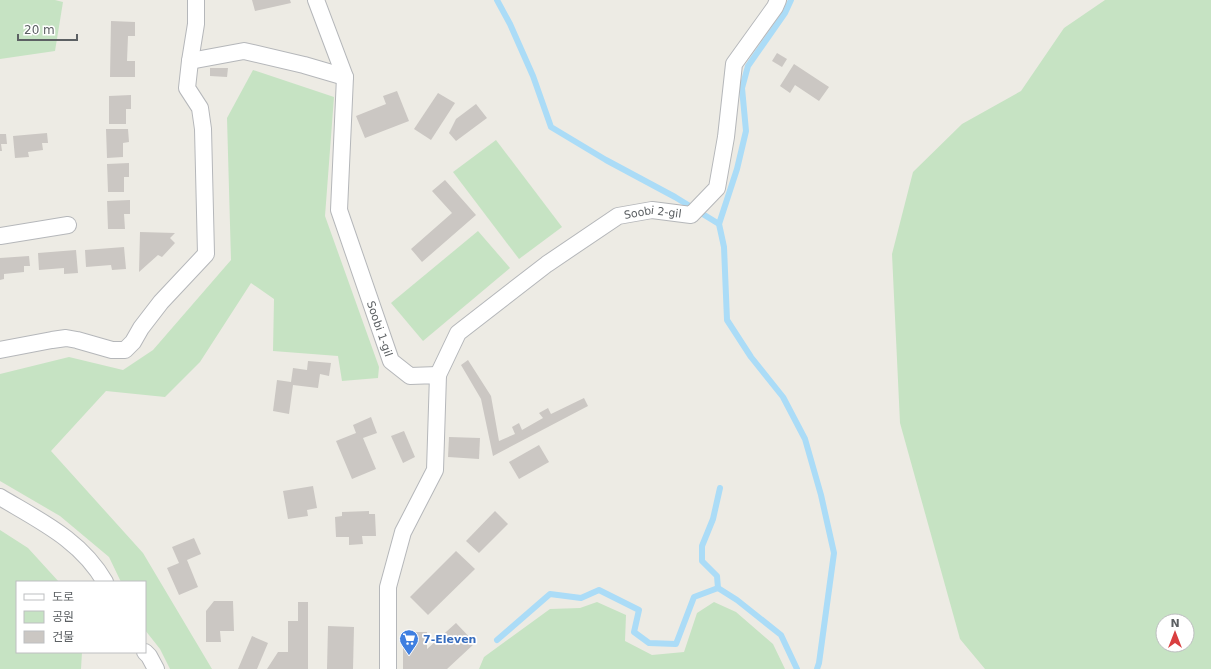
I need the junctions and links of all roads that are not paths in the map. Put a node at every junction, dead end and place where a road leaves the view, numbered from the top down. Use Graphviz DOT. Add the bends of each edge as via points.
graph roads {
  1 [pos="196,0"];
  2 [pos="316,0"];
  3 [pos="778,0"];
  4 [pos="190,61"];
  5 [pos="345,78"];
  6 [pos="68,225"];
  7 [pos="0,236"];
  8 [pos="0,350"];
  9 [pos="438,375"];
  10 [pos="0,497"];
  11 [pos="104,581"];
  12 [pos="146,653"];
  13 [pos="156,669"];
  14 [pos="388,669"];
  1 -- 4 [label="street" via="196,24"];
  2 -- 5 [label="street, Soobi 1-gil"];
  3 -- 9 [label="street, Soobi 2-gil" via="734,64 717,188 691,215 652,210 618,216 547,264 458,333"];
  4 -- 5 [label="street" via="244,51"];
  4 -- 8 [label="street" via="187,88 200,108 203,129 206,254 161,302 141,328 134,342 124,350 112,350 66,338"];
  5 -- 9 [label="street, Soobi 1-gil" via="339,210 391,361 410,376"];
  6 -- 7 [label="street"];
  9 -- 14 [label="street" via="435,470 403,532 388,586"];
  10 -- 11 [label="street" via="54,528 90,560"];
  12 -- 13 [label="street"];
}
